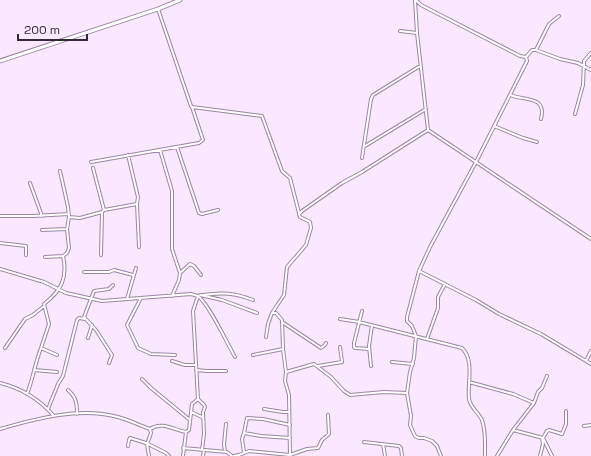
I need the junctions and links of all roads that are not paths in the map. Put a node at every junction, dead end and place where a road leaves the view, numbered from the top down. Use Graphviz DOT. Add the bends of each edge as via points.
graph roads {
  1 [pos="180,0"];
  2 [pos="415,0"];
  3 [pos="158,9"];
  4 [pos="559,16"];
  5 [pos="400,31"];
  6 [pos="417,33"];
  7 [pos="536,50"];
  8 [pos="591,53"];
  9 [pos="526,57"];
  10 [pos="0,61"];
  11 [pos="583,65"];
  12 [pos="420,66"];
  13 [pos="591,70"];
  14 [pos="510,95"];
  15 [pos="192,107"];
  16 [pos="426,109"];
  17 [pos="575,114"];
  18 [pos="541,119"];
  19 [pos="494,126"];
  20 [pos="428,130"];
  21 [pos="537,142"];
  22 [pos="365,146"];
  23 [pos="177,147"];
  24 [pos="160,150"];
  25 [pos="128,155"];
  26 [pos="362,158"];
  27 [pos="91,162"];
  28 [pos="476,162"];
  29 [pos="93,168"];
  30 [pos="60,172"];
  31 [pos="30,183"];
  32 [pos="137,204"];
  33 [pos="104,210"];
  34 [pos="218,210"];
  35 [pos="102,212"];
  36 [pos="299,214"];
  37 [pos="0,216"];
  38 [pos="42,216"];
  39 [pos="69,216"];
  40 [pos="67,229"];
  41 [pos="42,230"];
  42 [pos="591,239"];
  43 [pos="0,243"];
  44 [pos="139,246"];
  45 [pos="26,255"];
  46 [pos="101,255"];
  47 [pos="63,256"];
  48 [pos="45,257"];
  49 [pos="136,268"];
  50 [pos="0,269"];
  51 [pos="418,271"];
  52 [pos="84,272"];
  53 [pos="180,273"];
  54 [pos="133,275"];
  55 [pos="201,275"];
  56 [pos="445,284"];
  57 [pos="113,285"];
  58 [pos="59,289"];
  59 [pos="172,296"];
  60 [pos="199,296"];
  61 [pos="91,298"];
  62 [pos="141,298"];
  63 [pos="127,299"];
  64 [pos="253,300"];
  65 [pos="44,306"];
  66 [pos="362,311"];
  67 [pos="257,313"];
  68 [pos="272,313"];
  69 [pos="85,319"];
  70 [pos="340,319"];
  71 [pos="282,322"];
  72 [pos="359,322"];
  73 [pos="92,325"];
  74 [pos="372,325"];
  75 [pos="416,336"];
  76 [pos="266,337"];
  77 [pos="88,338"];
  78 [pos="427,339"];
  79 [pos="326,343"];
  80 [pos="340,347"];
  81 [pos="5,348"];
  82 [pos="41,348"];
  83 [pos="283,349"];
  84 [pos="369,349"];
  85 [pos="591,351"];
  86 [pos="57,355"];
  87 [pos="175,355"];
  88 [pos="253,356"];
  89 [pos="235,357"];
  90 [pos="586,361"];
  91 [pos="172,362"];
  92 [pos="392,362"];
  93 [pos="109,363"];
  94 [pos="413,364"];
  95 [pos="591,364"];
  96 [pos="196,365"];
  97 [pos="318,366"];
  98 [pos="371,366"];
  99 [pos="34,370"];
  100 [pos="196,370"];
  101 [pos="226,371"];
  102 [pos="57,372"];
  103 [pos="286,372"];
  104 [pos="547,376"];
  105 [pos="142,379"];
  106 [pos="469,382"];
  107 [pos="0,383"];
  108 [pos="68,390"];
  109 [pos="407,393"];
  110 [pos="27,394"];
  111 [pos="198,399"];
  112 [pos="534,403"];
  113 [pos="48,409"];
  114 [pos="264,409"];
  115 [pos="566,411"];
  116 [pos="190,412"];
  117 [pos="289,412"];
  118 [pos="77,414"];
  119 [pos="328,415"];
  120 [pos="54,416"];
  121 [pos="203,418"];
  122 [pos="190,420"];
  123 [pos="226,424"];
  124 [pos="290,425"];
  125 [pos="591,425"];
  126 [pos="584,426"];
  127 [pos="0,429"];
  128 [pos="150,429"];
  129 [pos="512,430"];
  130 [pos="186,432"];
  131 [pos="244,433"];
  132 [pos="290,438"];
  133 [pos="543,438"];
  134 [pos="364,442"];
  135 [pos="147,444"];
  136 [pos="383,444"];
  137 [pos="128,446"];
  138 [pos="183,448"];
  139 [pos="203,450"];
  140 [pos="225,452"];
  141 [pos="244,452"];
  142 [pos="149,456"];
  143 [pos="169,456"];
  144 [pos="183,456"];
  145 [pos="203,456"];
  146 [pos="233,456"];
  147 [pos="290,456"];
  148 [pos="385,456"];
  149 [pos="402,456"];
  150 [pos="441,456"];
  151 [pos="485,456"];
  152 [pos="497,456"];
  153 [pos="540,456"];
  154 [pos="552,456"];
  1 -- 3 [label="main road"];
  2 -- 6 [label="street"];
  2 -- 9 [label="street"];
  3 -- 10 [label="main road"];
  3 -- 15 [label="street"];
  4 -- 7 [label="street" via="549,24"];
  5 -- 6 [label="street"];
  6 -- 12 [label="street"];
  7 -- 9 [label="street" via="532,50"];
  7 -- 11 [label="street"];
  8 -- 11 [label="street"];
  9 -- 14 [label="street" via="527,61"];
  11 -- 13 [label="street"];
  11 -- 17 [label="street" via="583,85"];
  12 -- 16 [label="street"];
  12 -- 22 [label="street" via="373,95"];
  14 -- 18 [label="street" via="536,101 542,107"];
  14 -- 19 [label="street"];
  15 -- 23 [label="street" via="203,140"];
  15 -- 36 [label="street" via="262,116 282,171 290,178"];
  16 -- 20 [label="street"];
  16 -- 22 [label="street"];
  19 -- 21 [label="street"];
  19 -- 28 [label="street"];
  20 -- 28 [label="street"];
  20 -- 36 [label="street" via="342,183"];
  22 -- 26 [label="street"];
  23 -- 24 [label="street"];
  23 -- 34 [label="street" via="199,213"];
  24 -- 25 [label="street"];
  24 -- 53 [label="street" via="172,191 172,249"];
  25 -- 27 [label="street"];
  25 -- 32 [label="street" via="138,197"];
  28 -- 42 [label="street"];
  28 -- 51 [label="street"];
  29 -- 33 [label="street"];
  30 -- 39 [label="street"];
  31 -- 38 [label="street"];
  32 -- 33 [label="street"];
  32 -- 44 [label="street"];
  33 -- 35 [label="street"];
  35 -- 39 [label="street" via="80,218"];
  35 -- 46 [label="street"];
  36 -- 68 [label="street" via="310,222 311,228 306,245 287,267 284,295"];
  37 -- 38 [label="street"];
  38 -- 39 [label="street"];
  39 -- 40 [label="street"];
  40 -- 41 [label="street"];
  40 -- 47 [label="street" via="68,248"];
  43 -- 45 [label="street" via="26,246"];
  47 -- 48 [label="street"];
  47 -- 58 [label="street" via="64,276"];
  49 -- 54 [label="street"];
  50 -- 58 [label="street"];
  51 -- 56 [label="street"];
  51 -- 75 [label="street" via="407,317"];
  52 -- 54 [label="street" via="114,270"];
  53 -- 55 [label="street" via="190,264"];
  53 -- 59 [label="street"];
  54 -- 63 [label="street"];
  56 -- 78 [label="street" via="438,297 438,308"];
  56 -- 90 [label="street" via="541,334"];
  57 -- 61 [label="street" via="109,289 95,290"];
  58 -- 61 [label="street" via="68,294"];
  58 -- 65 [label="street"];
  59 -- 60 [label="street"];
  59 -- 62 [label="street"];
  60 -- 64 [label="street" via="224,293"];
  60 -- 67 [label="street" via="222,300"];
  60 -- 89 [label="street"];
  60 -- 96 [label="street" via="193,312"];
  61 -- 63 [label="street" via="102,301"];
  61 -- 69 [label="street"];
  62 -- 63 [label="street"];
  62 -- 87 [label="street" via="127,326 138,348 151,354"];
  65 -- 81 [label="street" via="24,319"];
  65 -- 82 [label="street" via="49,324"];
  66 -- 72 [label="street"];
  68 -- 71 [label="street" via="276,313"];
  68 -- 76 [label="street"];
  69 -- 73 [label="street"];
  69 -- 113 [label="street" via="77,319 63,376"];
  70 -- 72 [label="street"];
  71 -- 79 [label="street" via="321,348"];
  71 -- 83 [label="street"];
  72 -- 74 [label="street"];
  72 -- 84 [label="street" via="354,347"];
  73 -- 77 [label="street"];
  73 -- 93 [label="street" via="112,355"];
  74 -- 75 [label="street"];
  74 -- 84 [label="street"];
  75 -- 78 [label="street"];
  75 -- 94 [label="street"];
  78 -- 106 [label="street" via="462,348 468,356"];
  80 -- 97 [label="street" via="342,362"];
  82 -- 86 [label="street"];
  82 -- 99 [label="street"];
  83 -- 88 [label="street"];
  83 -- 103 [label="street"];
  84 -- 98 [label="street"];
  85 -- 90 [label="street"];
  90 -- 95 [label="street"];
  91 -- 96 [label="street"];
  92 -- 94 [label="street"];
  94 -- 109 [label="street"];
  96 -- 100 [label="street"];
  97 -- 103 [label="street" via="312,364"];
  97 -- 109 [label="street" via="350,395"];
  99 -- 102 [label="street"];
  99 -- 110 [label="street"];
  100 -- 101 [label="street"];
  100 -- 111 [label="street"];
  103 -- 117 [label="street"];
  104 -- 112 [label="street"];
  105 -- 122 [label="street"];
  106 -- 112 [label="street" via="513,394"];
  106 -- 151 [label="street" via="470,404 481,418 485,431"];
  107 -- 110 [label="street"];
  108 -- 118 [label="street" via="75,397"];
  109 -- 150 [label="street" via="413,433 418,438 432,441"];
  110 -- 113 [label="street"];
  111 -- 116 [label="street" via="192,404"];
  111 -- 121 [label="street" via="204,405"];
  112 -- 129 [label="street"];
  113 -- 120 [label="street"];
  114 -- 117 [label="street"];
  115 -- 133 [label="street" via="566,424 562,434 549,430"];
  116 -- 121 [label="street"];
  116 -- 122 [label="street"];
  117 -- 124 [label="street"];
  118 -- 120 [label="street"];
  118 -- 128 [label="street" via="97,413 120,417"];
  119 -- 147 [label="street" via="329,434 319,447"];
  120 -- 127 [label="street"];
  121 -- 139 [label="street"];
  122 -- 130 [label="street" via="189,430"];
  123 -- 140 [label="street"];
  124 -- 131 [label="street" via="247,418"];
  124 -- 132 [label="street"];
  125 -- 126 [label="street"];
  128 -- 130 [label="street" via="160,426"];
  128 -- 135 [label="street"];
  129 -- 133 [label="street"];
  129 -- 152 [label="street"];
  130 -- 138 [label="street"];
  131 -- 132 [label="street"];
  131 -- 141 [label="street"];
  132 -- 147 [label="street"];
  133 -- 153 [label="street"];
  133 -- 154 [label="street"];
  134 -- 136 [label="street"];
  135 -- 137 [label="street" via="130,438"];
  135 -- 142 [label="street"];
  135 -- 143 [label="street"];
  136 -- 148 [label="street"];
  136 -- 149 [label="street" via="400,447"];
  138 -- 139 [label="street"];
  138 -- 144 [label="street"];
  139 -- 140 [label="street"];
  139 -- 145 [label="street"];
  140 -- 146 [label="street"];
  141 -- 146 [label="street"];
  141 -- 147 [label="street" via="261,451"];
}
